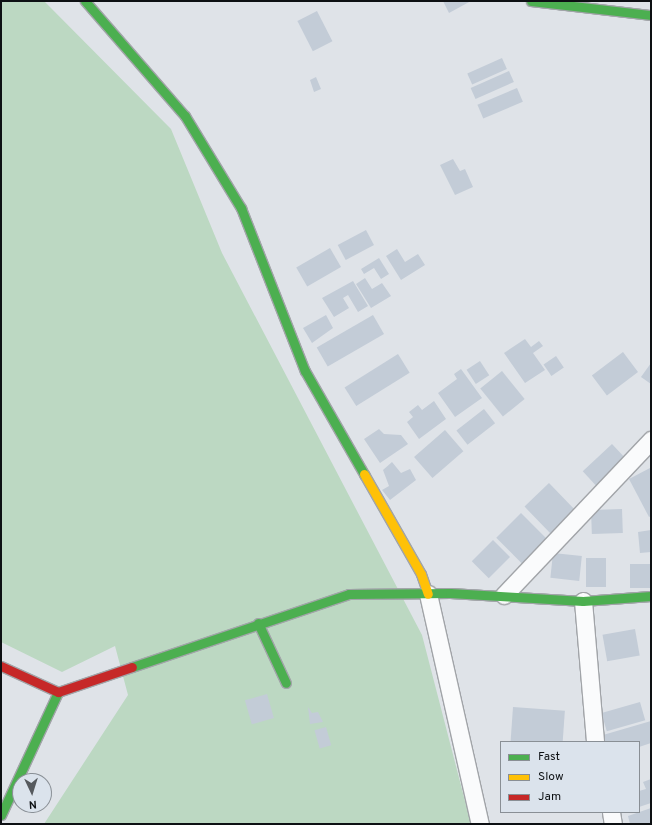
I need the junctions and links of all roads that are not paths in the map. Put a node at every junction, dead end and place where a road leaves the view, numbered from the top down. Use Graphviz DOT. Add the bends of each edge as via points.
graph roads {
  1 [pos="85,1"];
  2 [pos="531,1"];
  3 [pos="651,15"];
  4 [pos="651,440"];
  5 [pos="428,594"];
  6 [pos="504,595"];
  7 [pos="651,596"];
  8 [pos="583,601"];
  9 [pos="258,623"];
  10 [pos="1,666"];
  11 [pos="286,683"];
  12 [pos="58,692"];
  13 [pos="595,741"];
  14 [pos="610,813"];
  15 [pos="1,815"];
  16 [pos="480,824"];
  17 [pos="613,824"];
  1 -- 5 [label="street" via="185,116 241,208 305,371 421,574"];
  2 -- 3 [label="street"];
  4 -- 6 [label="street"];
  5 -- 6 [label="street"];
  5 -- 9 [label="street" via="349,594"];
  5 -- 16 [label="street"];
  6 -- 8 [label="street"];
  7 -- 8 [label="street"];
  8 -- 13 [label="street"];
  9 -- 11 [label="street"];
  9 -- 12 [label="street"];
  10 -- 12 [label="street"];
  12 -- 15 [label="street"];
  14 -- 17 [label="street"];
}
